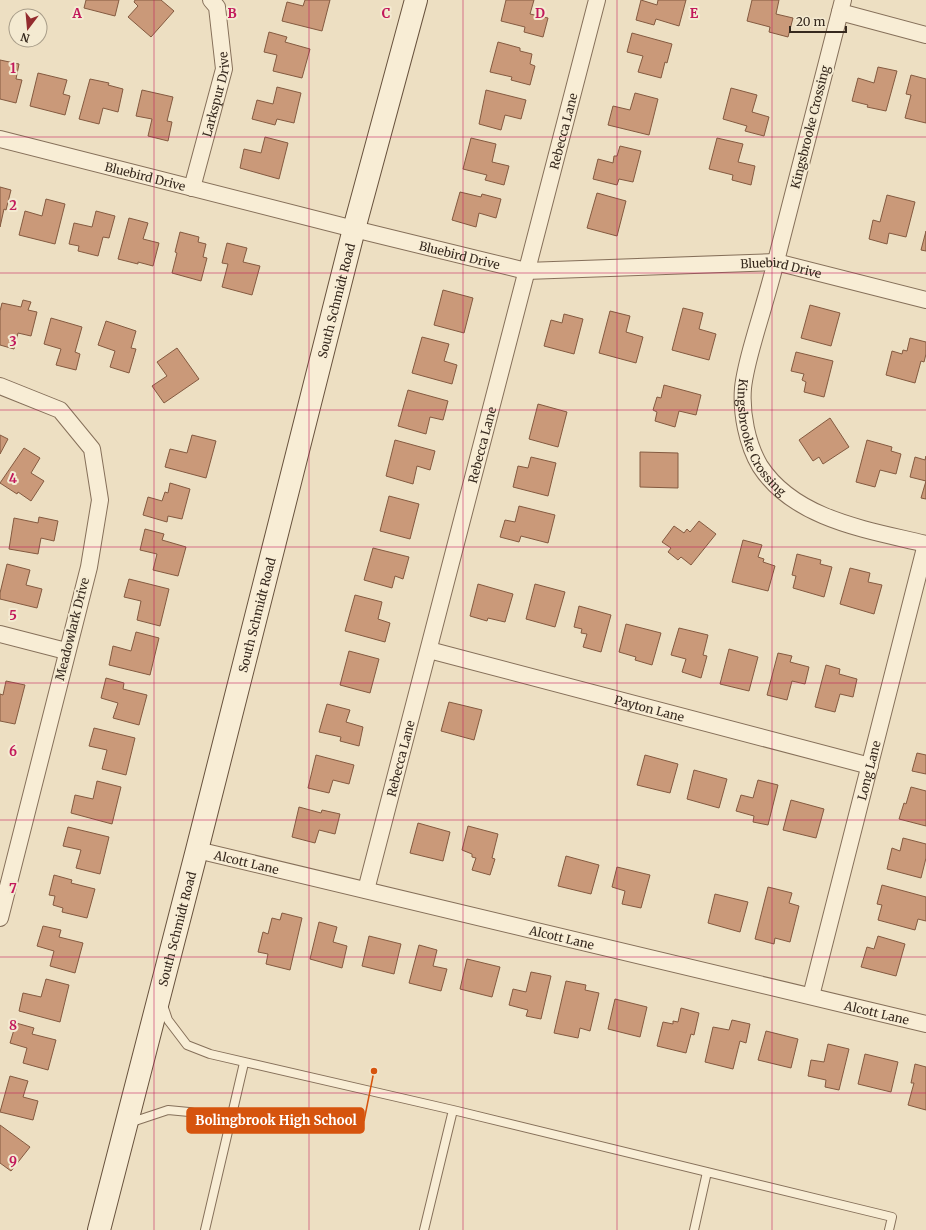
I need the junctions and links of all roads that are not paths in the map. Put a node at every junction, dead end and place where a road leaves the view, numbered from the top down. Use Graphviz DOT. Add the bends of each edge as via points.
graph roads {
  1 [pos="211,0"];
  2 [pos="416,0"];
  3 [pos="596,0"];
  4 [pos="841,6"];
  5 [pos="926,35"];
  6 [pos="0,139"];
  7 [pos="192,188"];
  8 [pos="354,230"];
  9 [pos="776,262"];
  10 [pos="526,271"];
  11 [pos="926,300"];
  12 [pos="0,386"];
  13 [pos="926,544"];
  14 [pos="0,634"];
  15 [pos="429,650"];
  16 [pos="66,651"];
  17 [pos="870,766"];
  18 [pos="197,850"];
  19 [pos="4,885"];
  20 [pos="366,890"];
  21 [pos="0,918"];
  22 [pos="160,996"];
  23 [pos="811,996"];
  24 [pos="926,1024"];
  25 [pos="244,1063"];
  26 [pos="452,1110"];
  27 [pos="230,1122"];
  28 [pos="126,1124"];
  29 [pos="707,1172"];
  30 [pos="99,1230"];
  31 [pos="205,1230"];
  32 [pos="424,1230"];
  33 [pos="694,1230"];
  34 [pos="888,1230"];
  1 -- 7 [label="street, Larkspur Drive" via="217,7 224,69"];
  2 -- 8 [label="street, South Schmidt Road"];
  3 -- 10 [label="street, Rebecca Lane"];
  4 -- 5 [label="street"];
  4 -- 9 [label="street, Kingsbrooke Crossing"];
  6 -- 7 [label="street, Bluebird Drive"];
  7 -- 8 [label="street, Bluebird Drive"];
  8 -- 10 [label="street, Bluebird Drive"];
  8 -- 18 [label="street, South Schmidt Road"];
  9 -- 10 [label="street, Bluebird Drive"];
  9 -- 11 [label="street, Bluebird Drive"];
  9 -- 13 [label="street, Kingsbrooke Crossing" via="747,363 743,388 743,413 747,435 760,465 780,488 820,515"];
  10 -- 15 [label="street, Rebecca Lane"];
  12 -- 16 [label="street, Meadowlark Drive" via="60,410 92,449 100,500 89,566"];
  13 -- 17 [label="street, Long Lane"];
  14 -- 16 [label="street"];
  15 -- 17 [label="street, Payton Lane"];
  15 -- 20 [label="street, Rebecca Lane"];
  16 -- 19 [label="street, Meadowlark Drive"];
  17 -- 23 [label="street, Long Lane"];
  18 -- 20 [label="street, Alcott Lane"];
  18 -- 22 [label="street, South Schmidt Road"];
  19 -- 21 [label="street, Meadowlark Drive"];
  20 -- 23 [label="street, Alcott Lane"];
  22 -- 25 [label="lane" via="168,1020 187,1045"];
  22 -- 28 [label="street, South Schmidt Road"];
  23 -- 24 [label="street, Alcott Lane"];
  25 -- 26 [label="lane"];
  25 -- 27 [label="lane"];
  26 -- 29 [label="lane"];
  26 -- 32 [label="lane"];
  27 -- 28 [label="lane" via="189,1112 168,1110"];
  27 -- 31 [label="lane"];
  28 -- 30 [label="street, South Schmidt Road"];
  29 -- 33 [label="lane"];
  29 -- 34 [label="lane" via="892,1217"];
}
